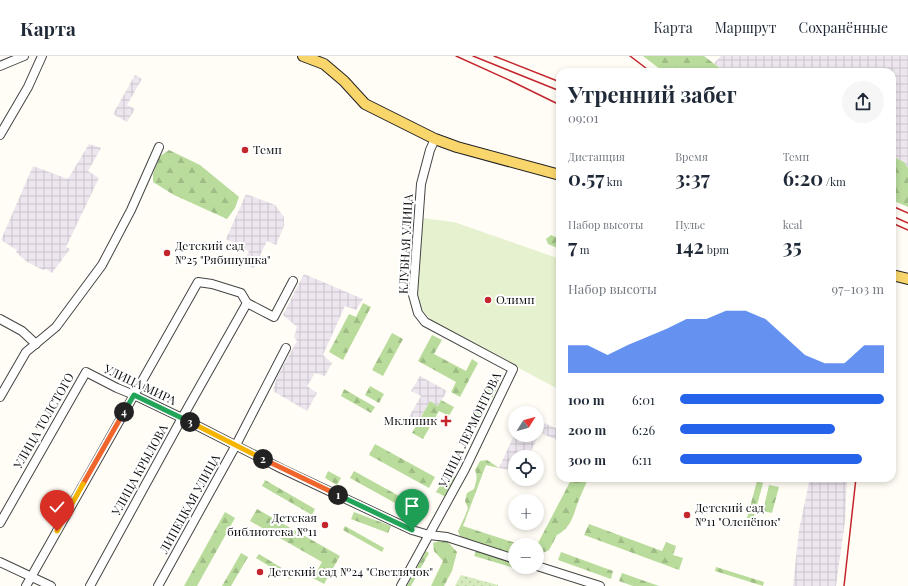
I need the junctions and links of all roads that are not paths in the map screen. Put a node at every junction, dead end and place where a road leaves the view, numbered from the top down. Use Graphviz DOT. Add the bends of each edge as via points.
graph roads {
  1 [pos="24,56"];
  2 [pos="42,56"];
  3 [pos="303,56"];
  4 [pos="0,66"];
  5 [pos="0,135"];
  6 [pos="435,139"];
  7 [pos="159,147"];
  8 [pos="556,174"];
  9 [pos="896,276"];
  10 [pos="908,279"];
  11 [pos="293,281"];
  12 [pos="247,303"];
  13 [pos="0,319"];
  14 [pos="36,344"];
  15 [pos="286,348"];
  16 [pos="513,369"];
  17 [pos="86,372"];
  18 [pos="134,395"];
  19 [pos="0,398"];
  20 [pos="182,418"];
  21 [pos="236,445"];
  22 [pos="0,523"];
  23 [pos="429,534"];
  24 [pos="508,557"];
  25 [pos="0,562"];
  26 [pos="544,568"];
  27 [pos="31,576"];
  28 [pos="26,586"];
  29 [pos="51,586"];
  30 [pos="90,586"];
  31 [pos="158,586"];
  32 [pos="401,586"];
  33 [pos="600,586"];
  1 -- 4 [label="street"];
  2 -- 5 [label="street" via="28,87"];
  3 -- 6 [label="main road" via="324,64 365,104"];
  6 -- 8 [label="main road"];
  6 -- 16 [label="street, КЛУБНАЯ УЛИЦА" via="421,184 413,295 418,313 425,322"];
  7 -- 14 [label="street" via="131,210 102,265 56,327"];
  9 -- 10 [label="main road"];
  11 -- 12 [label="street" via="274,317"];
  12 -- 18 [label="street" via="241,294 198,282"];
  12 -- 20 [label="street, УЛИЦА КРЫЛОВА"];
  13 -- 14 [label="street" via="22,331"];
  14 -- 19 [label="street" via="26,352"];
  15 -- 21 [label="street, ЛИПЕЦКАЯ УЛИЦА"];
  16 -- 23 [label="street, УЛИЦА ЛЕРМОНТОВА" via="465,469"];
  17 -- 18 [label="street, УЛИЦА МИРА"];
  17 -- 22 [label="street, УЛИЦА ТОЛСТОГО"];
  18 -- 20 [label="street, УЛИЦА МИРА"];
  18 -- 27 [label="street"];
  20 -- 21 [label="street, УЛИЦА МИРА"];
  20 -- 30 [label="street, УЛИЦА КРЫЛОВА"];
  21 -- 23 [label="street, УЛИЦА МИРА" via="412,530"];
  21 -- 31 [label="street, ЛИПЕЦКАЯ УЛИЦА"];
  23 -- 24 [label="street, УЛИЦА МИРА" via="447,537"];
  23 -- 32 [label="street, УЛИЦА ЛЕРМОНТОВА"];
  25 -- 27 [label="street"];
  26 -- 33 [label="street"];
  27 -- 28 [label="street"];
  27 -- 29 [label="street"];
}
